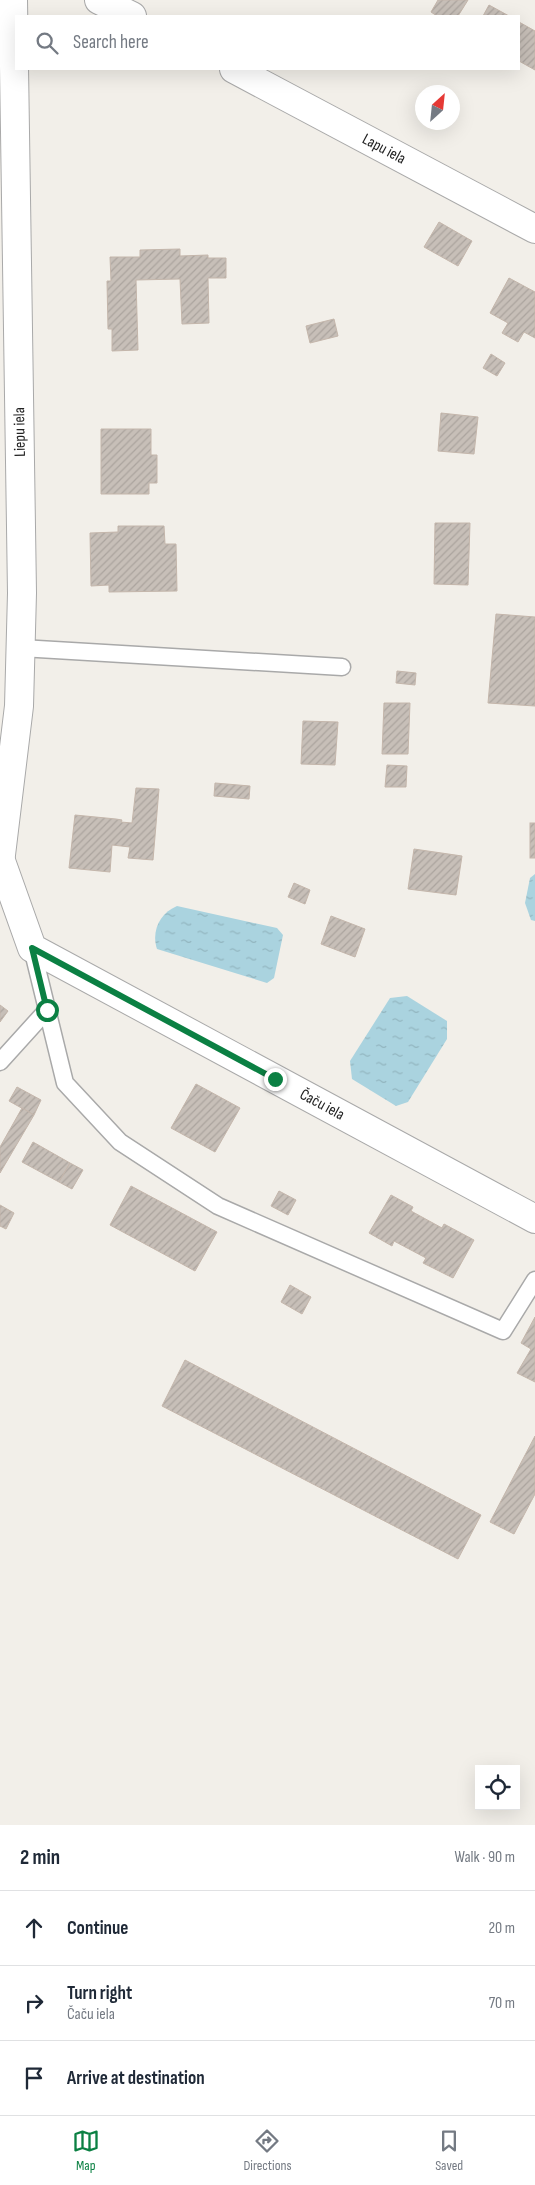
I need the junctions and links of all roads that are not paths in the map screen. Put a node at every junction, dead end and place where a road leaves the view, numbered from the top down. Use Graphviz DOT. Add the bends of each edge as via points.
graph roads {
  1 [pos="13,0"];
  2 [pos="99,0"];
  3 [pos="130,15"];
  4 [pos="236,70"];
  5 [pos="535,229"];
  6 [pos="11,593"];
  7 [pos="21,648"];
  8 [pos="342,667"];
  9 [pos="0,862"];
  10 [pos="32,948"];
  11 [pos="47,1010"];
  12 [pos="0,1062"];
  13 [pos="535,1220"];
  14 [pos="535,1280"];
  1 -- 6 [label="street, Liepu iela"];
  2 -- 3 [label="street"];
  4 -- 5 [label="street, Lapu iela"];
  6 -- 7 [label="street, Liepu iela"];
  7 -- 8 [label="lane"];
  7 -- 9 [label="street, Liepu iela" via="19,706"];
  9 -- 10 [label="street"];
  10 -- 11 [label="lane"];
  10 -- 13 [label="street, Čaču iela"];
  11 -- 12 [label="lane"];
  11 -- 14 [label="lane" via="65,1083 120,1142 218,1206 503,1331"];
}
